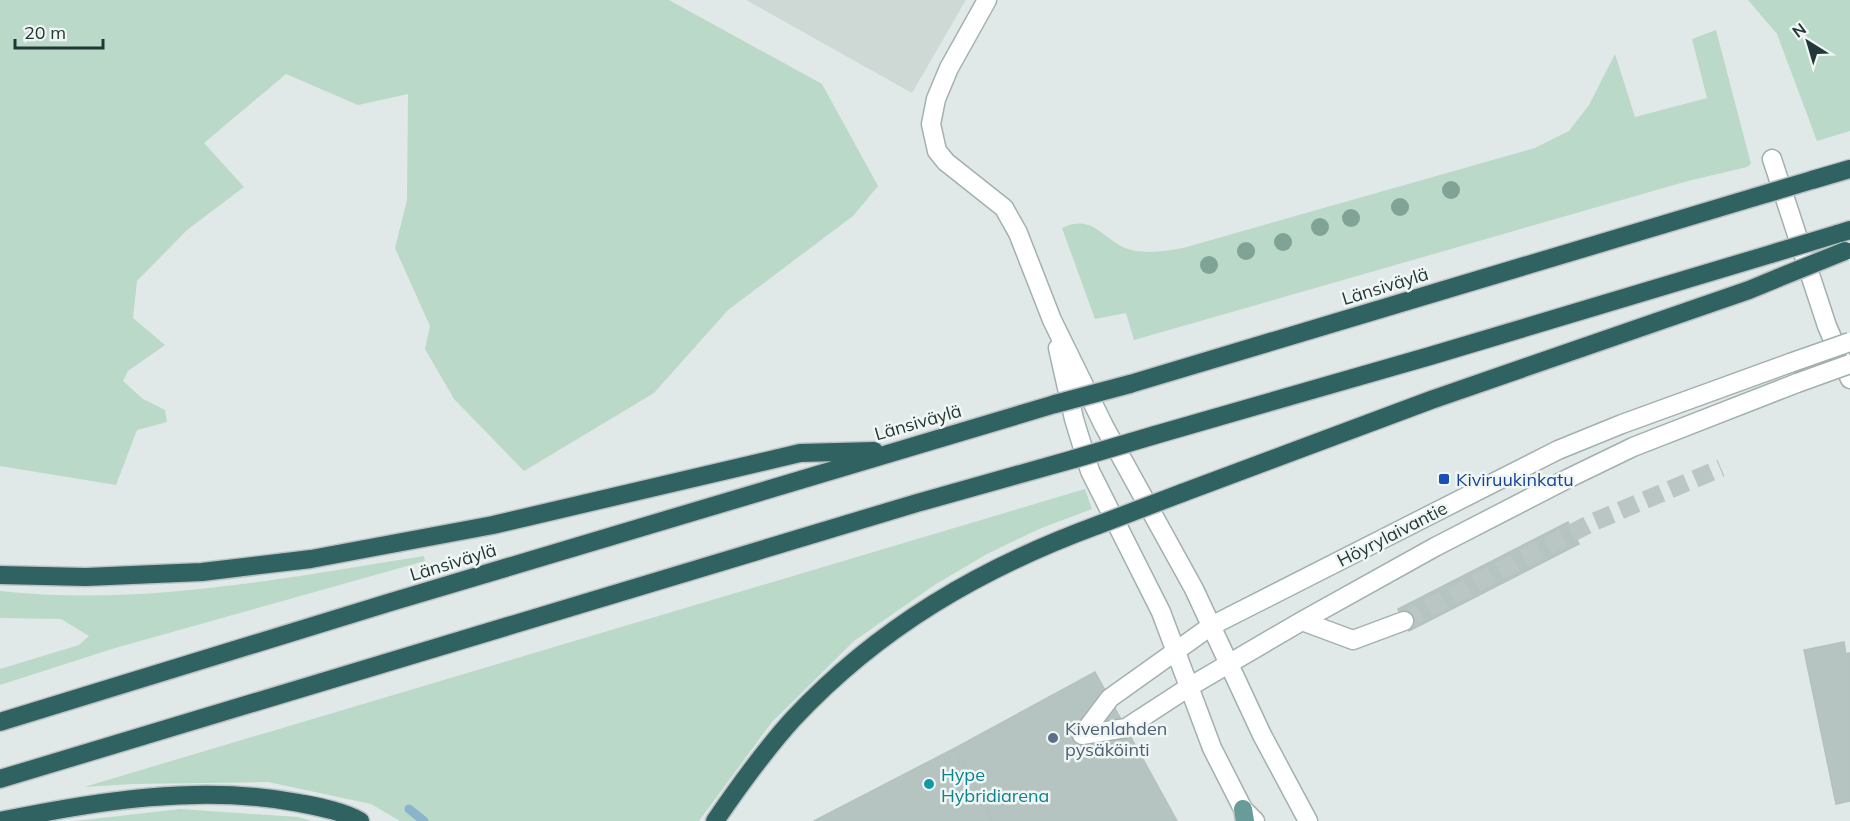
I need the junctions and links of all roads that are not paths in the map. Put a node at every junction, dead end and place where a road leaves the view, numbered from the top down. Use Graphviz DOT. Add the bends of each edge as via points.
graph roads {
  1 [pos="987,0"];
  2 [pos="1772,159"];
  3 [pos="1850,169"];
  4 [pos="1846,241"];
  5 [pos="1052,320"];
  6 [pos="1850,342"];
  7 [pos="1850,364"];
  8 [pos="1850,379"];
  9 [pos="898,450"];
  10 [pos="0,575"];
  11 [pos="1302,621"];
  12 [pos="1404,621"];
  13 [pos="1211,626"];
  14 [pos="1175,650"];
  15 [pos="1229,665"];
  16 [pos="1189,687"];
  17 [pos="0,722"];
  18 [pos="0,779"];
  19 [pos="1248,817"];
  20 [pos="0,821"];
  21 [pos="360,821"];
  22 [pos="715,821"];
  23 [pos="1308,821"];
  1 -- 5 [label="street" via="936,99 931,124 933,139 946,162 1004,208 1018,233"];
  2 -- 8 [label="street" via="1827,326"];
  3 -- 9 [label="highway, Länsiväylä, bridge"];
  4 -- 18 [label="highway, bridge" via="1771,254 918,503"];
  4 -- 22 [label="highway, bridge" via="1749,290 1431,400 1046,544 928,606 863,653 793,720 744,778"];
  5 -- 13 [label="street"];
  5 -- 14 [label="street" via="1090,471 1161,612"];
  6 -- 13 [label="street, Höyrylaivantie, bridge" via="1558,450"];
  7 -- 11 [label="street, Höyrylaivantie, bridge" via="1633,447 1436,547"];
  9 -- 10 [label="highway" via="800,453 493,525 311,559 202,572 86,577"];
  9 -- 17 [label="highway, Länsiväylä"];
  11 -- 12 [label="street" via="1353,640"];
  11 -- 15 [label="street, Höyrylaivantie"];
  13 -- 14 [label="street, Höyrylaivantie"];
  13 -- 15 [label="street"];
  14 -- 16 [label="street"];
  14 -- 16 [label="street, Höyrylaivantie" via="1110,698 1082,735 1126,728"];
  15 -- 16 [label="street, Höyrylaivantie"];
  15 -- 23 [label="street"];
  16 -- 19 [label="street" via="1212,748"];
  20 -- 21 [label="highway" via="61,808 174,795 272,798 319,807"];
}
